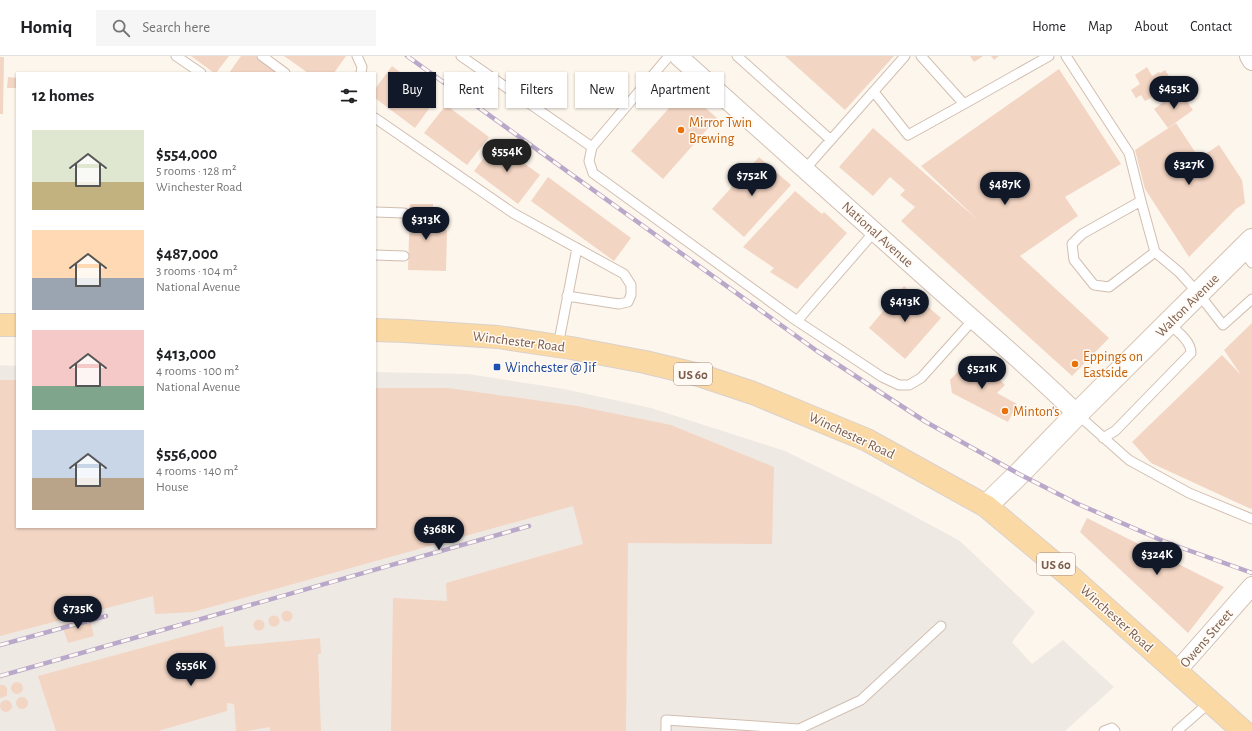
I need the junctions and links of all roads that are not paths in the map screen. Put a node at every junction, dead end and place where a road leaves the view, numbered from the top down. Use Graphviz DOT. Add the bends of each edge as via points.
graph roads {
  1 [pos="176,56"];
  2 [pos="262,56"];
  3 [pos="357,56"];
  4 [pos="461,56"];
  5 [pos="669,56"];
  6 [pos="678,56"];
  7 [pos="737,56"];
  8 [pos="905,56"];
  9 [pos="920,56"];
  10 [pos="1049,56"];
  11 [pos="1066,56"];
  12 [pos="1249,56"];
  13 [pos="1252,61"];
  14 [pos="200,72"];
  15 [pos="284,72"];
  16 [pos="361,72"];
  17 [pos="874,92"];
  18 [pos="964,104"];
  19 [pos="376,119"];
  20 [pos="831,140"];
  21 [pos="592,147"];
  22 [pos="806,168"];
  23 [pos="1141,201"];
  24 [pos="376,212"];
  25 [pos="404,213"];
  26 [pos="875,231"];
  27 [pos="578,248"];
  28 [pos="1249,251"];
  29 [pos="1156,252"];
  30 [pos="376,255"];
  31 [pos="404,256"];
  32 [pos="1198,293"];
  33 [pos="568,296"];
  34 [pos="1252,298"];
  35 [pos="797,320"];
  36 [pos="973,320"];
  37 [pos="0,324"];
  38 [pos="1168,324"];
  39 [pos="16,325"];
  40 [pos="376,330"];
  41 [pos="558,346"];
  42 [pos="1077,414"];
  43 [pos="1103,438"];
  44 [pos="986,506"];
  45 [pos="1252,519"];
  46 [pos="1252,586"];
  47 [pos="941,626"];
  48 [pos="1177,671"];
  49 [pos="1210,702"];
  50 [pos="666,731"];
  51 [pos="1104,731"];
  52 [pos="1115,731"];
  53 [pos="1177,731"];
  54 [pos="1243,731"];
  1 -- 14 [label="lane"];
  2 -- 15 [label="lane"];
  3 -- 16 [label="lane" via="362,67"];
  4 -- 21 [label="lane"];
  5 -- 21 [label="lane"];
  6 -- 22 [label="street, National Avenue"];
  7 -- 20 [label="lane"];
  8 -- 17 [label="lane"];
  9 -- 18 [label="lane"];
  10 -- 18 [label="lane"];
  11 -- 23 [label="lane" via="1129,153"];
  12 -- 13 [label="street"];
  17 -- 18 [label="lane" via="908,135"];
  17 -- 20 [label="lane"];
  19 -- 27 [label="lane" via="513,213"];
  20 -- 22 [label="lane"];
  21 -- 35 [label="lane" via="589,161 593,173"];
  22 -- 26 [label="street, National Avenue"];
  23 -- 29 [label="lane"];
  23 -- 29 [label="lane" via="1082,234 1072,244 1074,260 1094,285 1108,286"];
  24 -- 25 [label="lane"];
  26 -- 35 [label="lane"];
  26 -- 36 [label="street, National Avenue"];
  27 -- 33 [label="lane"];
  27 -- 33 [label="lane" via="624,274 632,285 631,294 628,302 619,304"];
  28 -- 32 [label="street, Walton Avenue"];
  29 -- 32 [label="lane"];
  30 -- 31 [label="lane"];
  32 -- 34 [label="lane" via="1223,325"];
  32 -- 38 [label="street, Walton Avenue"];
  33 -- 41 [label="lane"];
  35 -- 36 [label="lane" via="882,377 899,385 909,385 921,378"];
  36 -- 42 [label="street, National Avenue"];
  37 -- 39 [label="main road"];
  38 -- 42 [label="street, Walton Avenue"];
  38 -- 43 [label="lane" via="1186,340 1191,353 1115,431"];
  40 -- 41 [label="main road, Winchester Road / US 60" via="498,337"];
  41 -- 44 [label="main road, Winchester Road / US 60" via="699,375 753,393 866,440"];
  42 -- 43 [label="lane"];
  42 -- 44 [label="street, Walton Avenue"];
  43 -- 45 [label="lane" via="1129,460 1152,474 1189,493"];
  44 -- 48 [label="main road, Winchester Road / US 60"];
  46 -- 48 [label="street, Owens Street"];
  47 -- 50 [label="lane" via="861,700 799,729 666,720"];
  48 -- 49 [label="main road, Winchester Road / US 60"];
  49 -- 53 [label="lane"];
  49 -- 54 [label="main road, Winchester Road / US 60"];
  51 -- 52 [label="lane" via="1112,728"];
}
